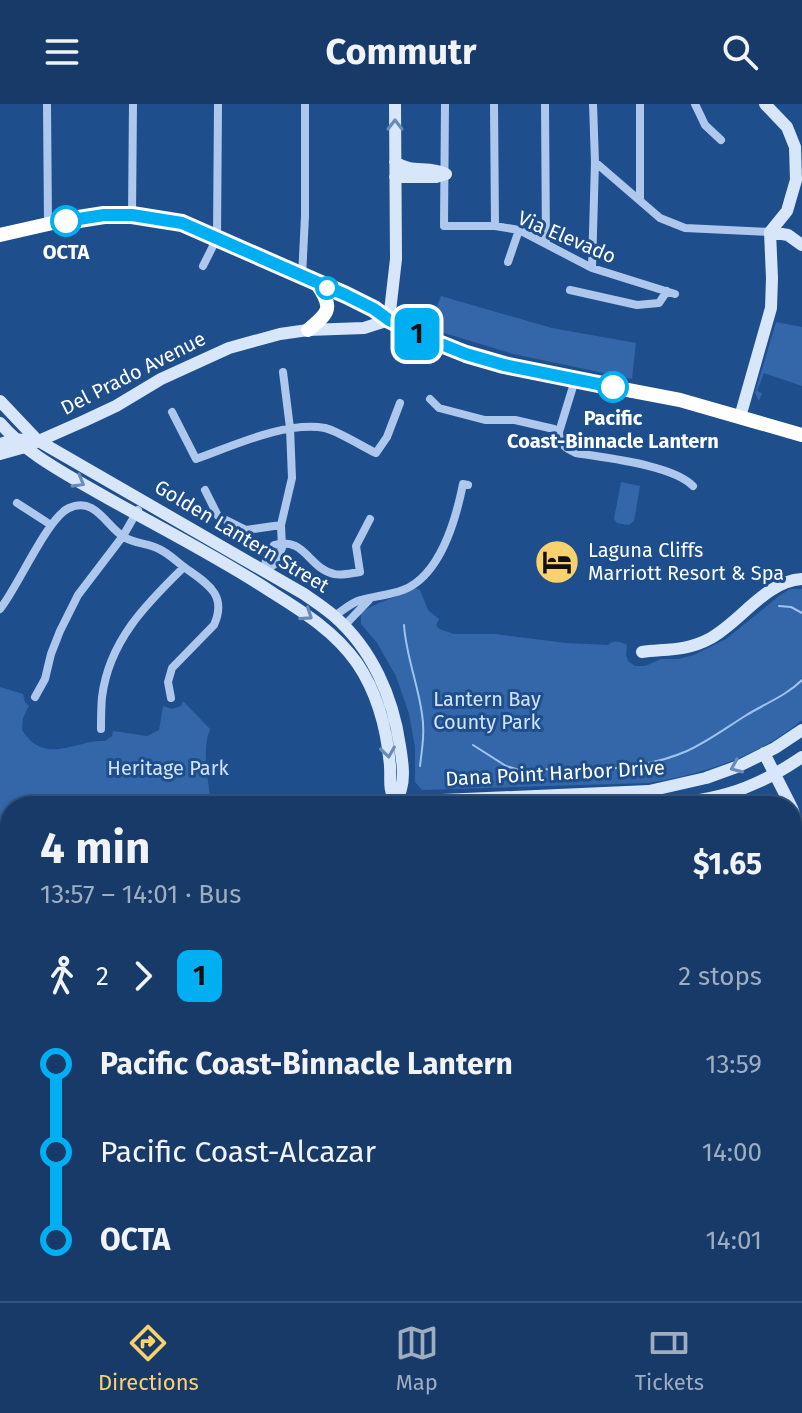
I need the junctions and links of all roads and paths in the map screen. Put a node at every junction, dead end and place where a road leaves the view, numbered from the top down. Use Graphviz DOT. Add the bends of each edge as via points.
graph roads {
  1 [pos="47,104"];
  2 [pos="133,104"];
  3 [pos="218,104"];
  4 [pos="305,104"];
  5 [pos="395,104"];
  6 [pos="445,104"];
  7 [pos="494,104"];
  8 [pos="545,104"];
  9 [pos="593,104"];
  10 [pos="640,104"];
  11 [pos="695,104"];
  12 [pos="765,104"];
  13 [pos="721,140"];
  14 [pos="395,162"];
  15 [pos="595,162"];
  16 [pos="446,174"];
  17 [pos="395,177"];
  18 [pos="640,199"];
  19 [pos="132,215"];
  20 [pos="48,224"];
  21 [pos="495,226"];
  22 [pos="519,230"];
  23 [pos="770,232"];
  24 [pos="0,235"];
  25 [pos="217,238"];
  26 [pos="546,244"];
  27 [pos="802,245"];
  28 [pos="508,262"];
  29 [pos="203,266"];
  30 [pos="592,268"];
  31 [pos="302,277"];
  32 [pos="317,284"];
  33 [pos="570,290"];
  34 [pos="389,320"];
  35 [pos="308,330"];
  36 [pos="283,372"];
  37 [pos="575,380"];
  38 [pos="430,399"];
  39 [pos="0,401"];
  40 [pos="400,403"];
  41 [pos="172,412"];
  42 [pos="740,417"];
  43 [pos="0,423"];
  44 [pos="290,428"];
  45 [pos="559,432"];
  46 [pos="802,435"];
  47 [pos="37,440"];
  48 [pos="20,443"];
  49 [pos="0,444"];
  50 [pos="0,454"];
  51 [pos="468,485"];
  52 [pos="693,486"];
  53 [pos="205,490"];
  54 [pos="142,501"];
  55 [pos="17,503"];
  56 [pos="136,513"];
  57 [pos="370,519"];
  58 [pos="51,525"];
  59 [pos="281,525"];
  60 [pos="123,536"];
  61 [pos="281,546"];
  62 [pos="184,567"];
  63 [pos="261,577"];
  64 [pos="802,579"];
  65 [pos="370,599"];
  66 [pos="0,609"];
  67 [pos="334,616"];
  68 [pos="344,626"];
  69 [pos="642,652"];
  70 [pos="350,655"];
  71 [pos="374,665"];
  72 [pos="35,697"];
  73 [pos="171,698"];
  74 [pos="101,729"];
  75 [pos="802,730"];
  76 [pos="764,753"];
  77 [pos="802,757"];
  78 [pos="775,775"];
  79 [pos="391,796"];
  80 [pos="398,796"];
  81 [pos="628,796"];
  82 [pos="725,796"];
  83 [pos="786,796"];
  1 -- 20 [label="street"];
  2 -- 19 [label="street"];
  3 -- 25 [label="street"];
  4 -- 31 [label="street"];
  14 -- 5 [label="main road, one-way"];
  6 -- 16 [label="street"];
  7 -- 21 [label="street"];
  8 -- 26 [label="street"];
  9 -- 15 [label="street"];
  10 -- 18 [label="street"];
  11 -- 13 [label="street" via="705,125"];
  12 -- 23 [label="main road" via="787,127 795,147 796,180 787,211"];
  14 -- 16 [label="main road" via="405,169"];
  14 -- 17 [label="main road"];
  15 -- 18 [label="street"];
  15 -- 30 [label="street"];
  16 -- 17 [label="main road"];
  16 -- 21 [label="street, Via Elevado" via="444,226"];
  17 -- 34 [label="main road" via="396,259"];
  18 -- 23 [label="street" via="660,218 685,228"];
  19 -- 20 [label="highway"];
  19 -- 25 [label="highway" via="182,223"];
  20 -- 24 [label="highway"];
  21 -- 22 [label="street, Via Elevado"];
  22 -- 26 [label="street, Via Elevado"];
  22 -- 28 [label="street"];
  23 -- 27 [label="main road"];
  23 -- 42 [label="main road" via="771,308"];
  25 -- 29 [label="street"];
  25 -- 31 [label="highway"];
  26 -- 30 [label="street, Via Elevado"];
  30 -- 33 [label="street, Via Elevado" via="671,293 659,303 637,305"];
  31 -- 32 [label="highway"];
  32 -- 34 [label="highway"];
  32 -- 35 [label="highway" via="328,308"];
  34 -- 35 [label="main road, Del Prado Avenue" via="364,328"];
  34 -- 37 [label="highway" via="466,354"];
  35 -- 47 [label="main road, Del Prado Avenue" via="229,348"];
  36 -- 44 [label="street"];
  37 -- 42 [label="highway"];
  37 -- 45 [label="street"];
  38 -- 45 [label="street" via="439,408 485,420 515,420"];
  39 -- 47 [label="main road, Golden Lantern Street"];
  40 -- 44 [label="street" via="376,453 326,428"];
  41 -- 44 [label="street" via="196,459"];
  42 -- 46 [label="highway"];
  43 -- 48 [label="main road, Golden Lantern Street"];
  44 -- 59 [label="street" via="292,478"];
  45 -- 52 [label="street" via="561,444 576,453 639,464 687,479"];
  47 -- 48 [label="main road, Del Prado Avenue"];
  47 -- 54 [label="main road, Golden Lantern Street"];
  48 -- 49 [label="main road, Del Prado Avenue"];
  48 -- 50 [label="main road, Del Prado Avenue"];
  48 -- 56 [label="main road, Golden Lantern Street, one-way"];
  51 -- 65 [label="street" via="463,484 441,552 429,570 406,589"];
  53 -- 59 [label="street" via="218,516 246,530"];
  54 -- 56 [label="street"];
  54 -- 63 [label="main road, Golden Lantern Street"];
  55 -- 58 [label="street"];
  56 -- 60 [label="street"];
  56 -- 63 [label="main road, Golden Lantern Street"];
  57 -- 61 [label="street" via="356,546 360,572 336,575 293,544"];
  58 -- 60 [label="street" via="70,507 90,506"];
  58 -- 66 [label="street"];
  59 -- 61 [label="street"];
  60 -- 62 [label="street" via="161,549"];
  60 -- 72 [label="street" via="78,595"];
  61 -- 63 [label="street" via="274,545"];
  62 -- 73 [label="street" via="216,595 218,616 172,668"];
  62 -- 74 [label="street" via="126,630 108,671"];
  63 -- 67 [label="main road, Golden Lantern Street" via="304,594"];
  63 -- 70 [label="main road, Golden Lantern Street, one-way" via="331,632"];
  64 -- 69 [label="main road" via="776,587 699,644"];
  65 -- 67 [label="street"];
  65 -- 68 [label="street"];
  67 -- 68 [label="main road, Golden Lantern Street"];
  68 -- 71 [label="main road, Golden Lantern Street"];
  70 -- 71 [label="main road"];
  70 -- 79 [label="main road, Golden Lantern Street, one-way" via="378,703"];
  71 -- 80 [label="main road, Golden Lantern Street" via="400,745"];
  75 -- 76 [label="main road, Dana Point Harbor Drive"];
  76 -- 78 [label="main road"];
  76 -- 81 [label="main road, Dana Point Harbor Drive, one-way" via="687,784"];
  77 -- 78 [label="main road, Dana Point Harbor Drive"];
  78 -- 82 [label="main road, Dana Point Harbor Drive"];
  78 -- 83 [label="main road"];
}
